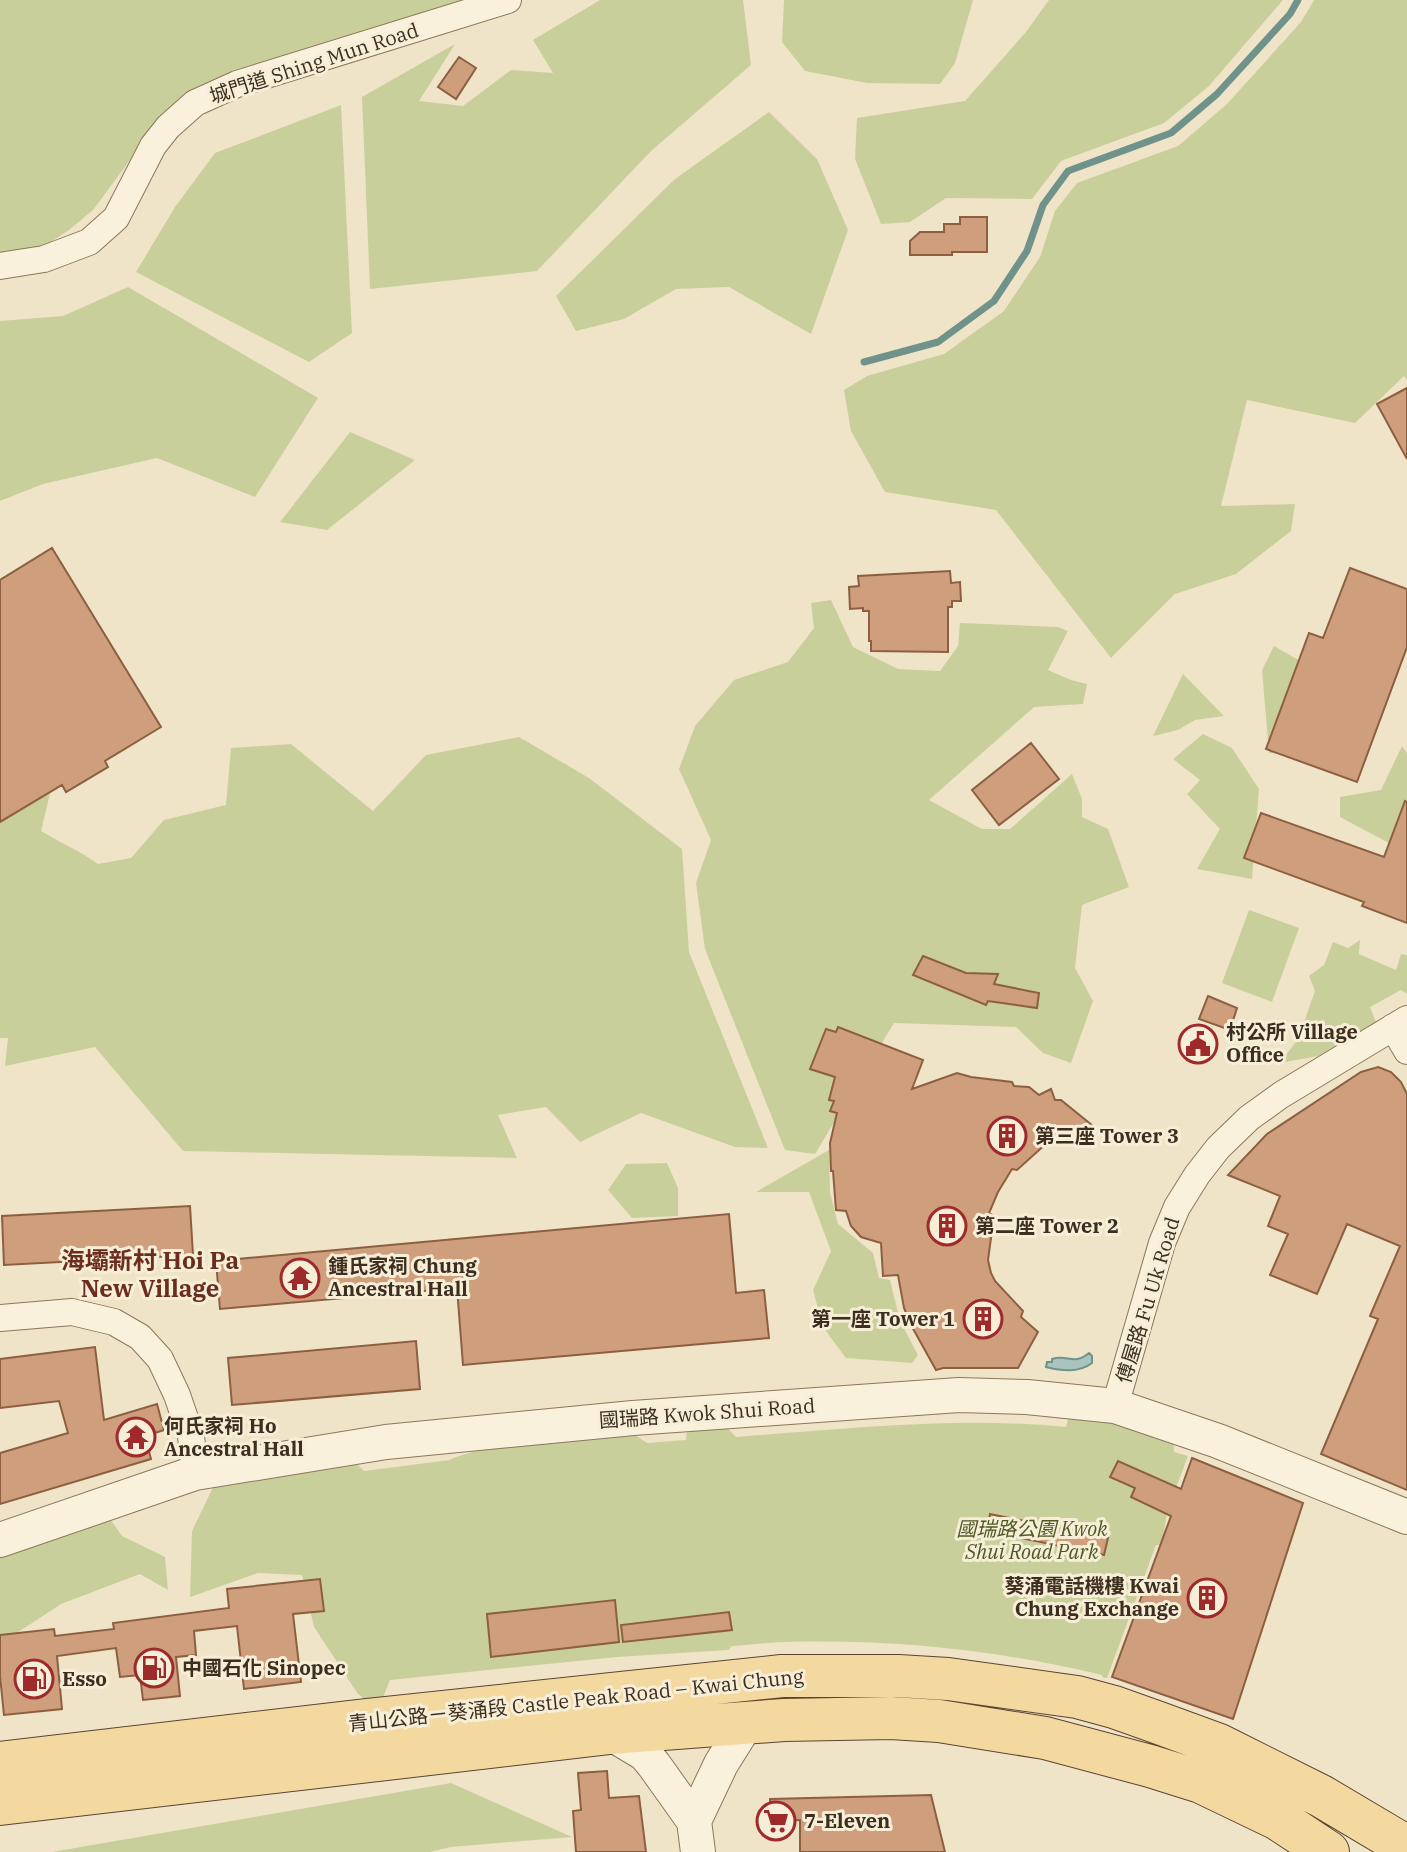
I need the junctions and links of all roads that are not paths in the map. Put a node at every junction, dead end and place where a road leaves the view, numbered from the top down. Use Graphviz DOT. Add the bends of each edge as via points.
graph roads {
  1 [pos="508,0"];
  2 [pos="0,266"];
  3 [pos="1400,1023"];
  4 [pos="1407,1051"];
  5 [pos="0,1318"];
  6 [pos="1115,1406"];
  7 [pos="195,1473"];
  8 [pos="1407,1517"];
  9 [pos="0,1540"];
  10 [pos="746,1724"];
  11 [pos="610,1733"];
  12 [pos="0,1763"];
  13 [pos="0,1804"];
  14 [pos="696,1836"];
  15 [pos="1407,1847"];
  16 [pos="1328,1852"];
  1 -- 2 [label="street, 城門道 Shing Mun Road" via="237,84 195,103 153,146 116,218 89,242 44,259"];
  3 -- 4 [label="street"];
  3 -- 6 [label="street, 傅屋路 Fu Uk Road" via="1249,1118 1197,1175 1162,1243"];
  5 -- 7 [label="street" via="72,1312 114,1322 140,1337 160,1359 177,1395 191,1436"];
  6 -- 7 [label="street, 國瑞路 Kwok Shui Road" via="959,1395 648,1417 386,1442"];
  6 -- 8 [label="street, 國瑞路 Kwok Shui Road"];
  7 -- 9 [label="street, 國瑞路 Kwok Shui Road"];
  10 -- 11 [label="main road, 青山公路－葵涌段 Castle Peak Road – Kwai Chung"];
  10 -- 14 [label="street" via="721,1764"];
  10 -- 16 [label="main road, 青山公路－葵涌段 Castle Peak Road – Kwai Chung" via="891,1718 1045,1738 1201,1782 1278,1819"];
  11 -- 13 [label="main road, 青山公路－葵涌段 Castle Peak Road – Kwai Chung"];
  11 -- 14 [label="street" via="645,1754"];
  12 -- 15 [label="main road, 青山公路－葵涌段 Castle Peak Road – Kwai Chung" via="782,1676 898,1676 1077,1697 1114,1707 1219,1745"];
}
